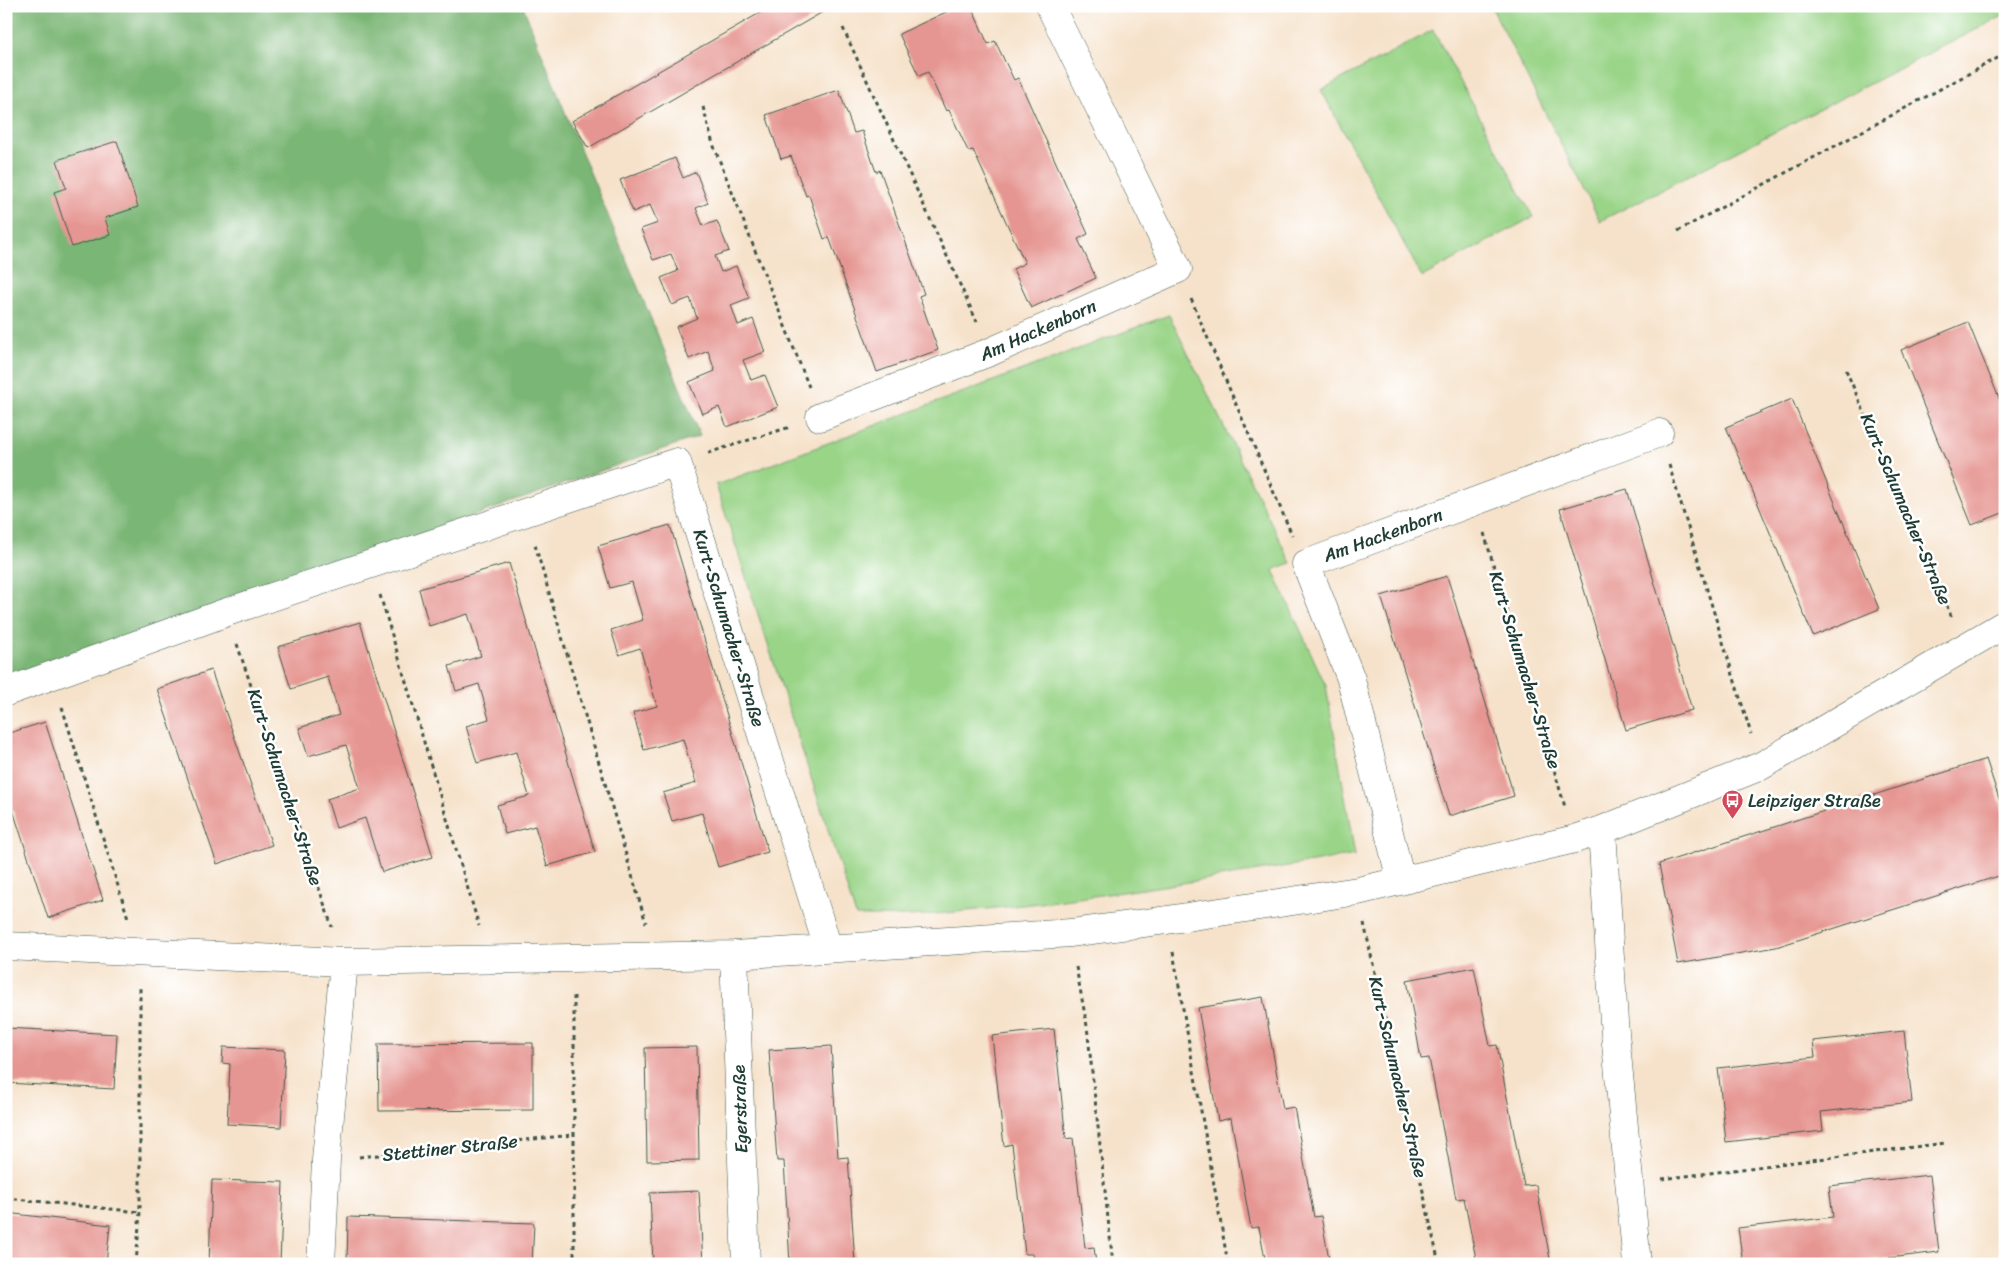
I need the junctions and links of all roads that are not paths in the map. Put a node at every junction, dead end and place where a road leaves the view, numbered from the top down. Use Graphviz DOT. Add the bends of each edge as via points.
graph roads {
  1 [pos="1050,6"];
  2 [pos="820,417"];
  3 [pos="1659,432"];
  4 [pos="2005,624"];
  5 [pos="6,692"];
  6 [pos="1602,830"];
  7 [pos="1401,881"];
  8 [pos="6,946"];
  9 [pos="828,948"];
  10 [pos="734,955"];
  11 [pos="344,962"];
  12 [pos="321,1264"];
  13 [pos="746,1264"];
  14 [pos="1637,1264"];
  1 -- 2 [label="street, Am Hackenborn" via="1178,269 990,352"];
  3 -- 7 [label="street, Am Hackenborn" via="1306,564 1351,679"];
  4 -- 6 [label="street" via="1761,766"];
  5 -- 9 [label="street, Kurt-Schumacher-Straße" via="227,612 677,462"];
  6 -- 7 [label="street"];
  6 -- 14 [label="street" via="1614,1022"];
  7 -- 9 [label="street" via="1358,891 1071,933"];
  8 -- 11 [label="street"];
  9 -- 10 [label="street"];
  10 -- 11 [label="street"];
  10 -- 13 [label="street, Egerstraße"];
  11 -- 12 [label="street" via="326,1160"];
}
